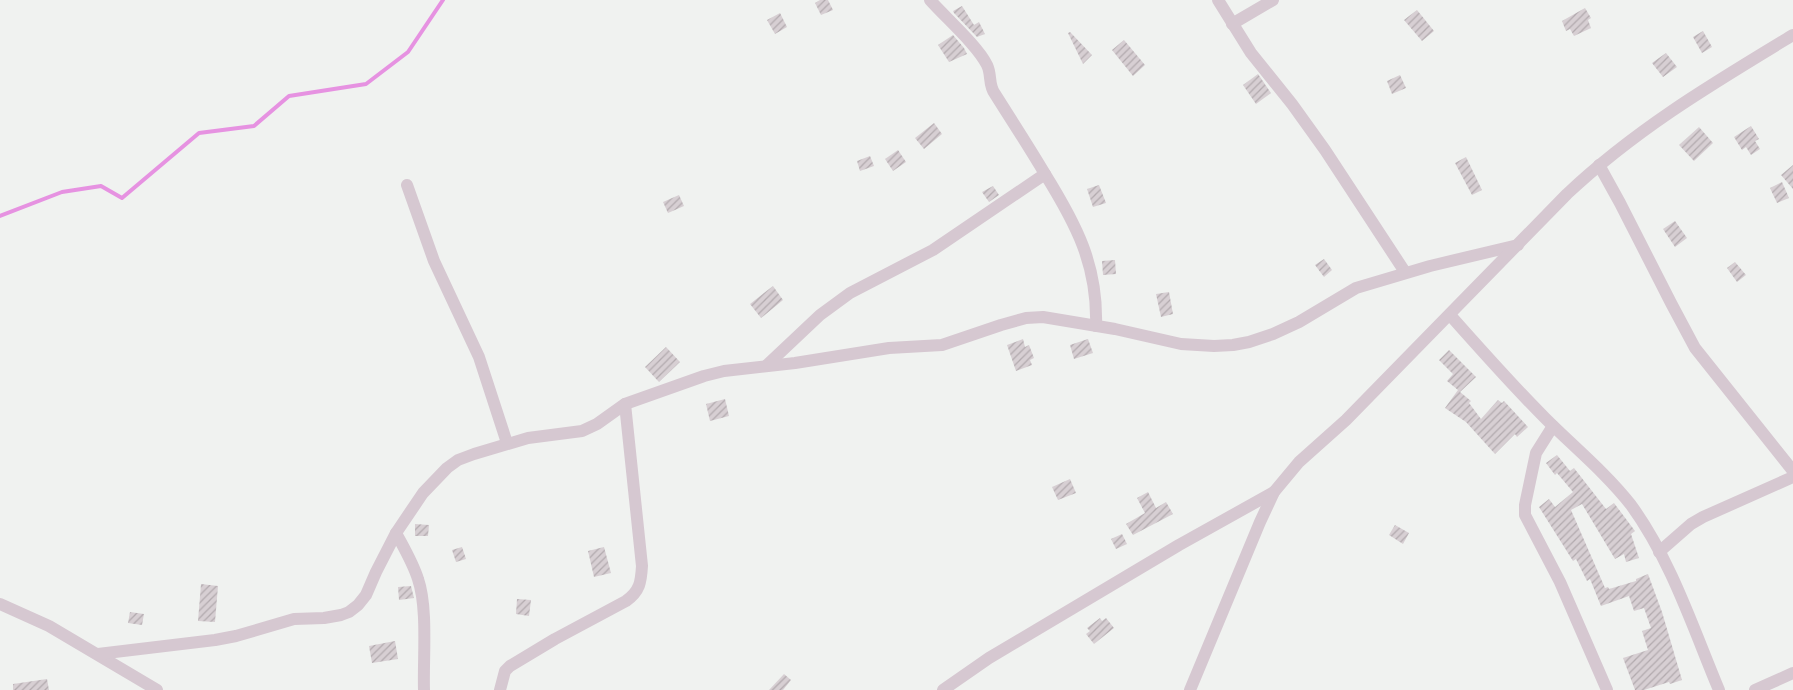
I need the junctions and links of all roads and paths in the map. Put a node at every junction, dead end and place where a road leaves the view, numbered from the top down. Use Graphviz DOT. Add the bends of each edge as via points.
graph roads {
  1 [pos="930,0"];
  2 [pos="1218,0"];
  3 [pos="1272,0"];
  4 [pos="1232,24"];
  5 [pos="1793,36"];
  6 [pos="1599,165"];
  7 [pos="1045,174"];
  8 [pos="407,185"];
  9 [pos="1518,245"];
  10 [pos="1405,272"];
  11 [pos="1450,315"];
  12 [pos="1096,326"];
  13 [pos="766,366"];
  14 [pos="625,404"];
  15 [pos="1553,426"];
  16 [pos="507,444"];
  17 [pos="1793,471"];
  18 [pos="1793,477"];
  19 [pos="1274,492"];
  20 [pos="396,534"];
  21 [pos="1659,552"];
  22 [pos="0,604"];
  23 [pos="98,654"];
  24 [pos="1793,673"];
  25 [pos="157,690"];
  26 [pos="424,690"];
  27 [pos="500,690"];
  28 [pos="943,690"];
  29 [pos="1190,690"];
  30 [pos="1607,690"];
  31 [pos="1720,690"];
  32 [pos="1755,690"];
  1 -- 7 [label="street" via="984,61 990,72 992,90"];
  2 -- 4 [label="street"];
  3 -- 4 [label="street"];
  4 -- 10 [label="street" via="1250,53 1325,150"];
  5 -- 6 [label="street" via="1658,119"];
  6 -- 9 [label="street"];
  6 -- 17 [label="street" via="1695,348"];
  7 -- 12 [label="street" via="1078,232 1087,255 1097,303"];
  7 -- 13 [label="street" via="933,250 850,293 820,315"];
  8 -- 16 [label="street" via="434,260 479,357"];
  9 -- 10 [label="street"];
  9 -- 11 [label="street"];
  10 -- 12 [label="street" via="1356,288 1273,334 1233,345 1181,344"];
  11 -- 15 [label="street"];
  11 -- 19 [label="street" via="1346,420 1299,462"];
  12 -- 13 [label="street" via="1050,318 1026,318 942,345 889,348"];
  13 -- 14 [label="street" via="715,373"];
  14 -- 16 [label="street" via="582,431"];
  14 -- 27 [label="street" via="642,566 640,588 626,601 510,666 505,671"];
  15 -- 21 [label="street" via="1610,481 1630,505"];
  15 -- 30 [label="street" via="1533,463 1525,515 1560,582"];
  16 -- 20 [label="street" via="465,457 446,468 423,493"];
  18 -- 21 [label="street" via="1703,517"];
  19 -- 28 [label="street" via="1004,649"];
  19 -- 29 [label="street"];
  20 -- 23 [label="street" via="366,595 349,612 324,618 294,619 215,640"];
  20 -- 26 [label="street" via="418,577 421,590"];
  21 -- 31 [label="street"];
  22 -- 23 [label="street" via="49,626"];
  23 -- 25 [label="street"];
  24 -- 32 [label="street"];
}
